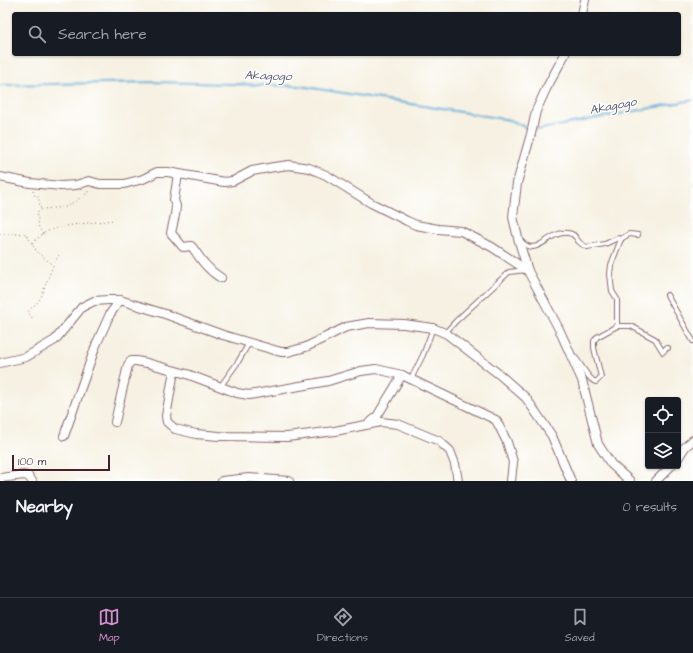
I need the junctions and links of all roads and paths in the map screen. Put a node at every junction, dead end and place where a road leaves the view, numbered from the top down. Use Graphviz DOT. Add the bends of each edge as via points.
graph roads {
  1 [pos="585,0"];
  2 [pos="582,12"];
  3 [pos="564,56"];
  4 [pos="178,174"];
  5 [pos="0,177"];
  6 [pos="89,181"];
  7 [pos="32,183"];
  8 [pos="41,210"];
  9 [pos="113,220"];
  10 [pos="0,234"];
  11 [pos="43,234"];
  12 [pos="638,235"];
  13 [pos="518,238"];
  14 [pos="621,240"];
  15 [pos="32,243"];
  16 [pos="59,255"];
  17 [pos="53,265"];
  18 [pos="527,270"];
  19 [pos="221,278"];
  20 [pos="667,295"];
  21 [pos="120,300"];
  22 [pos="32,318"];
  23 [pos="617,326"];
  24 [pos="433,328"];
  25 [pos="444,333"];
  26 [pos="693,341"];
  27 [pos="250,342"];
  28 [pos="668,348"];
  29 [pos="570,353"];
  30 [pos="0,363"];
  31 [pos="174,370"];
  32 [pos="402,375"];
  33 [pos="411,379"];
  34 [pos="220,387"];
  35 [pos="378,420"];
  36 [pos="115,422"];
  37 [pos="64,436"];
  38 [pos="693,440"];
  39 [pos="681,452"];
  40 [pos="669,469"];
  41 [pos="0,478"];
  42 [pos="32,481"];
  43 [pos="222,481"];
  44 [pos="289,481"];
  45 [pos="458,481"];
  46 [pos="511,481"];
  47 [pos="571,481"];
  48 [pos="630,481"];
  49 [pos="656,481"];
  1 -- 2 [label="street"];
  3 -- 13 [label="street" via="538,106 520,172 513,217"];
  4 -- 6 [label="street" via="158,172 124,184 100,184"];
  4 -- 18 [label="street" via="224,182 233,181 252,171 274,167 289,165 309,168 416,225 460,231 492,247"];
  4 -- 19 [label="street" via="171,233 183,247 191,246 205,265"];
  5 -- 7 [label="street"];
  6 -- 7 [label="street" via="61,186"];
  6 -- 8 [label="path" via="88,193 82,198 66,207"];
  7 -- 8 [label="path"];
  8 -- 11 [label="path" via="37,212 39,228"];
  9 -- 11 [label="path" via="62,228"];
  10 -- 15 [label="path" via="24,233"];
  11 -- 15 [label="path"];
  12 -- 14 [label="lane" via="629,234"];
  13 -- 14 [label="lane" via="530,247 536,247 559,233 572,234 586,247 606,244 618,238"];
  13 -- 18 [label="street"];
  14 -- 23 [label="lane" via="610,274 612,291 617,299"];
  15 -- 17 [label="path" via="37,252"];
  16 -- 17 [label="path"];
  17 -- 22 [label="path" via="42,296 28,312"];
  18 -- 25 [label="lane" via="509,272"];
  18 -- 29 [label="street"];
  20 -- 26 [label="lane"];
  21 -- 27 [label="street"];
  21 -- 30 [label="street" via="94,301 82,307 55,340 26,357"];
  21 -- 37 [label="street" via="110,314 96,345"];
  23 -- 28 [label="lane" via="631,326 656,339 663,352"];
  23 -- 29 [label="lane" via="594,341 601,377 596,382 590,379"];
  24 -- 25 [label="street"];
  24 -- 27 [label="street" via="369,323 346,327 306,347 288,352 276,351"];
  24 -- 33 [label="lane"];
  25 -- 47 [label="street" via="500,374 526,398 552,436"];
  27 -- 34 [label="lane"];
  29 -- 48 [label="street" via="582,380 598,444 611,464"];
  31 -- 34 [label="street"];
  31 -- 35 [label="street" via="166,416 167,422 175,429 219,436 287,437 335,431"];
  31 -- 36 [label="street" via="136,360 131,361"];
  32 -- 33 [label="street"];
  32 -- 34 [label="street" via="376,369 328,381 250,395"];
  32 -- 35 [label="street"];
  33 -- 46 [label="street" via="496,420 513,462"];
  35 -- 45 [label="street" via="398,424 439,441 450,451"];
  38 -- 39 [label="street"];
  40 -- 49 [label="street"];
  41 -- 42 [label="street" via="24,474"];
  43 -- 44 [label="street" via="249,478"];
}
